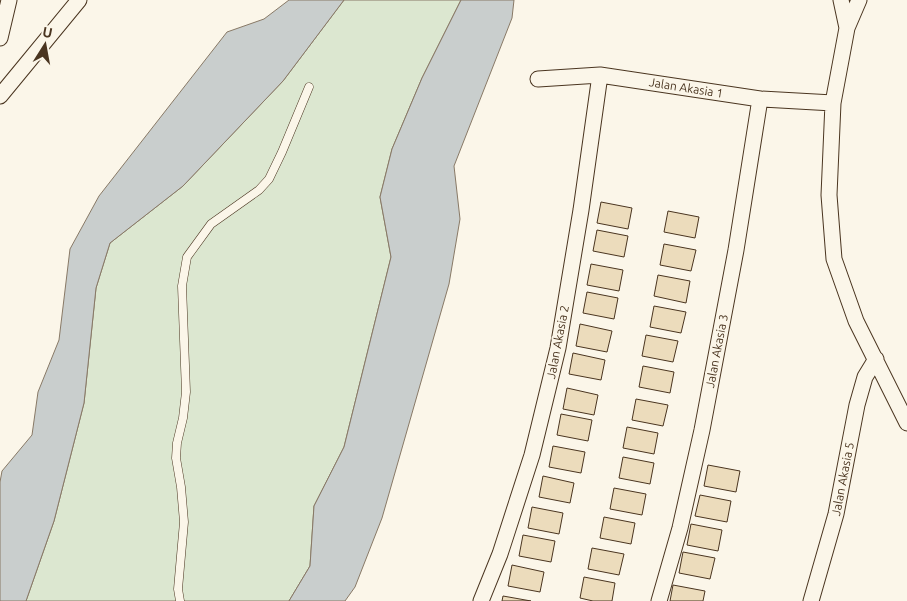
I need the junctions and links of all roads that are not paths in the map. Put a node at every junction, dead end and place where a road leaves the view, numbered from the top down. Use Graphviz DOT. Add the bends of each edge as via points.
graph roads {
  1 [pos="9,0"];
  2 [pos="80,0"];
  3 [pos="841,0"];
  4 [pos="860,0"];
  5 [pos="847,28"];
  6 [pos="0,38"];
  7 [pos="600,75"];
  8 [pos="538,79"];
  9 [pos="309,87"];
  10 [pos="0,96"];
  11 [pos="760,99"];
  12 [pos="833,103"];
  13 [pos="876,359"];
  14 [pos="907,423"];
  15 [pos="180,601"];
  16 [pos="481,601"];
  17 [pos="659,601"];
  18 [pos="811,601"];
  1 -- 6 [label="street"];
  2 -- 10 [label="street"];
  3 -- 5 [label="street"];
  4 -- 5 [label="street"];
  5 -- 12 [label="street"];
  7 -- 8 [label="street, Jalan Akasia 1"];
  7 -- 11 [label="street, Jalan Akasia 1"];
  7 -- 16 [label="street, Jalan Akasia 2" via="558,348 532,455"];
  9 -- 15 [label="lane" via="269,179 259,190 211,224 187,256 182,286 186,392 176,443 184,522 178,589"];
  11 -- 12 [label="street, Jalan Akasia 1"];
  11 -- 17 [label="street, Jalan Akasia 3" via="702,430 680,528"];
  12 -- 13 [label="street" via="829,195 834,259 856,321"];
  13 -- 14 [label="street"];
  13 -- 18 [label="street, Jalan Akasia 5" via="865,377 857,405 836,514"];
}
